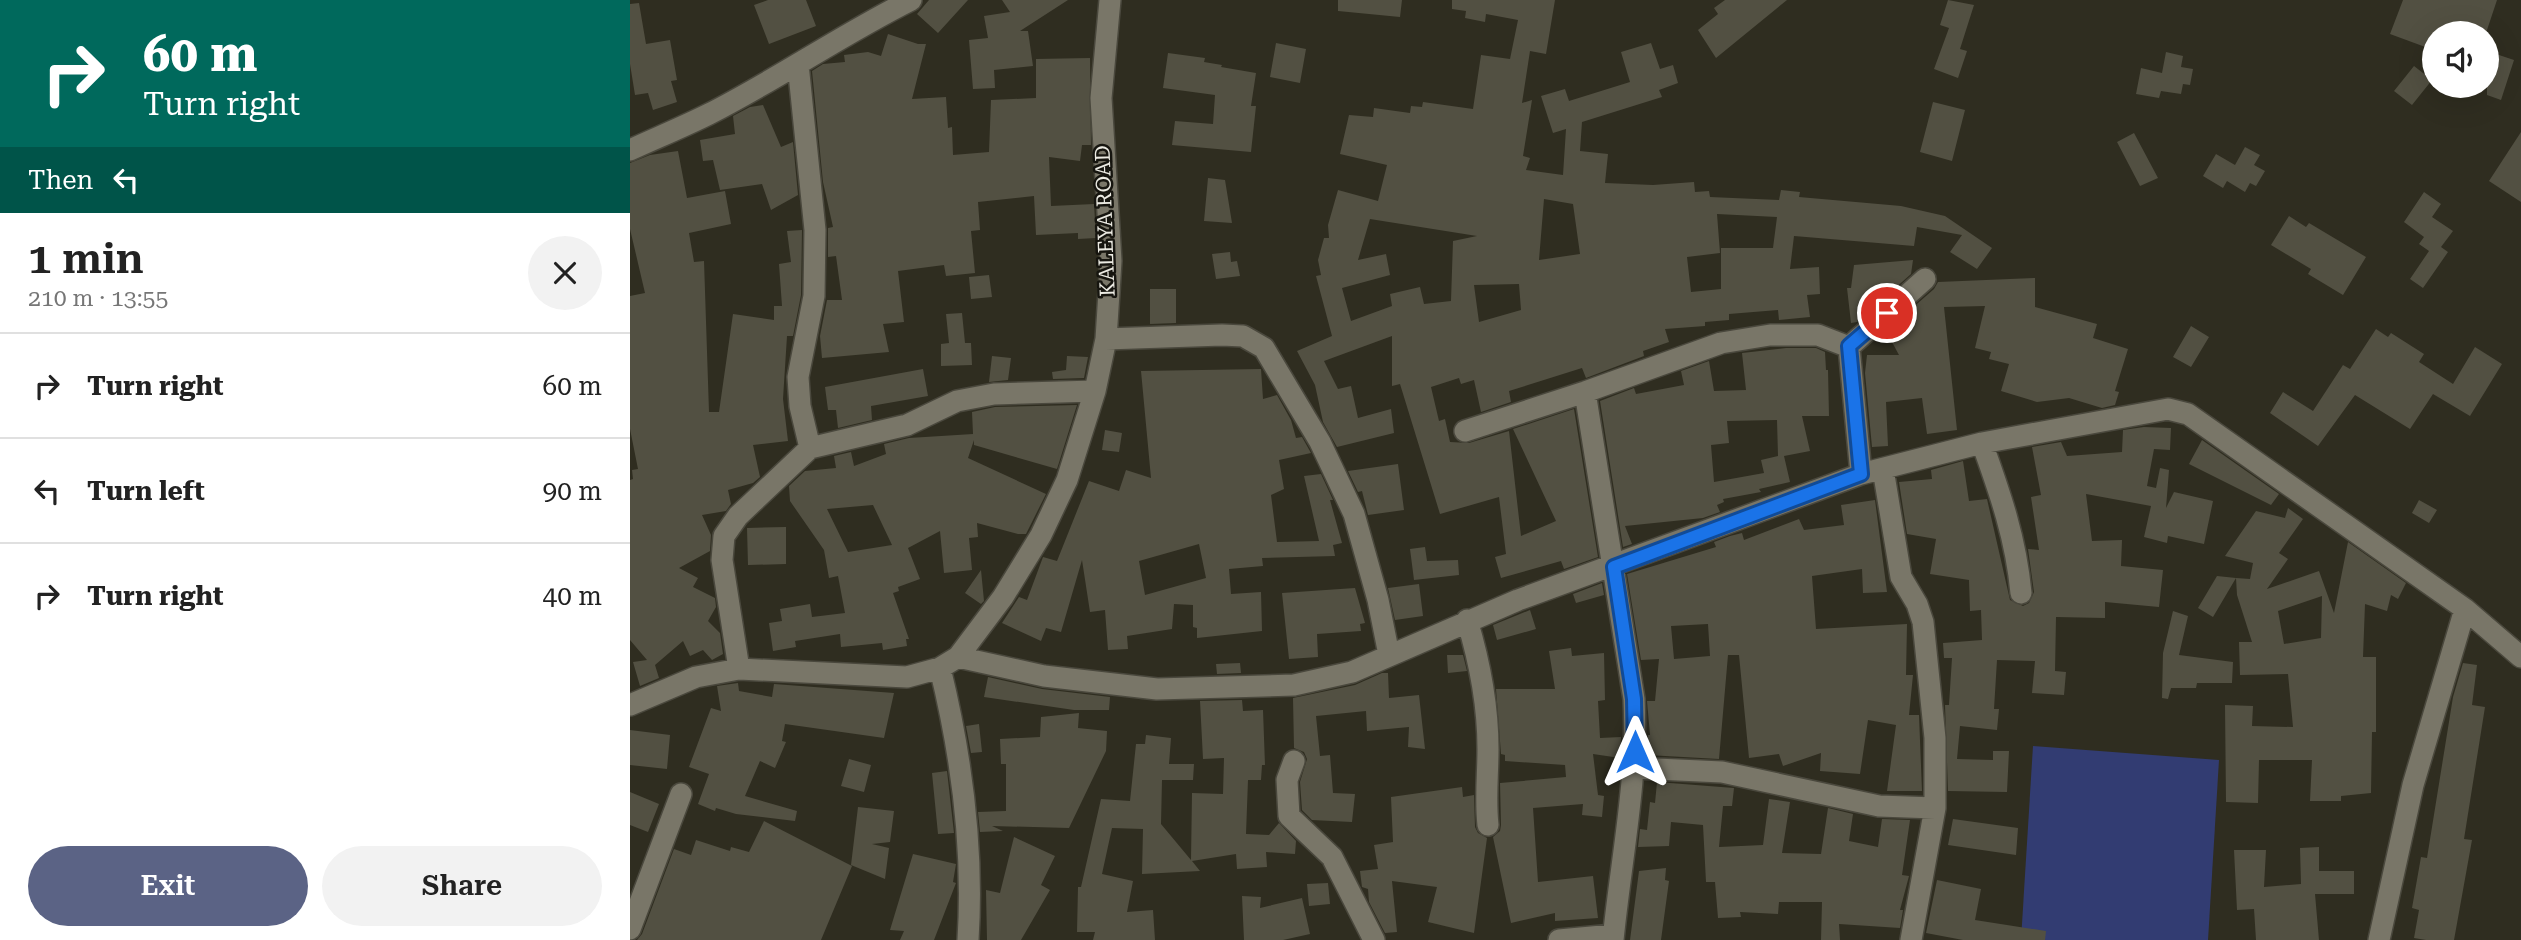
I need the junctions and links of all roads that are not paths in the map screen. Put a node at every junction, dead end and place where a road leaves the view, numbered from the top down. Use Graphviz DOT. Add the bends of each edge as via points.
graph roads {
  1 [pos="911,0"];
  2 [pos="1110,0"];
  3 [pos="798,64"];
  4 [pos="630,150"];
  5 [pos="1924,279"];
  6 [pos="1106,339"];
  7 [pos="1849,346"];
  8 [pos="1096,391"];
  9 [pos="1585,393"];
  10 [pos="1465,431"];
  11 [pos="1982,443"];
  12 [pos="810,448"];
  13 [pos="1883,469"];
  14 [pos="1861,474"];
  15 [pos="1614,567"];
  16 [pos="2021,593"];
  17 [pos="2465,609"];
  18 [pos="1467,620"];
  19 [pos="1389,654"];
  20 [pos="2521,657"];
  21 [pos="949,663"];
  22 [pos="738,669"];
  23 [pos="630,705"];
  24 [pos="1294,761"];
  25 [pos="1634,768"];
  26 [pos="681,794"];
  27 [pos="1935,808"];
  28 [pos="1488,825"];
  29 [pos="636,890"];
  30 [pos="630,929"];
  31 [pos="1613,938"];
  32 [pos="968,940"];
  33 [pos="1374,940"];
  34 [pos="1559,940"];
  35 [pos="1910,940"];
  36 [pos="2379,940"];
  1 -- 3 [label="street"];
  2 -- 6 [label="street, KALEYA ROAD" via="1101,98 1111,261"];
  3 -- 4 [label="street" via="710,113"];
  3 -- 12 [label="street" via="816,263 799,377"];
  5 -- 7 [label="street"];
  6 -- 8 [label="street, KALEYA ROAD"];
  6 -- 19 [label="street" via="1243,336 1264,348 1320,442 1354,514"];
  7 -- 9 [label="street" via="1818,335 1770,335 1721,343"];
  7 -- 14 [label="street"];
  8 -- 12 [label="street" via="995,394 957,401 907,425"];
  8 -- 21 [label="street, KALEYA ROAD" via="1067,480 1041,535 1003,597"];
  9 -- 10 [label="street"];
  9 -- 15 [label="street"];
  11 -- 13 [label="street"];
  11 -- 16 [label="street" via="2010,521"];
  11 -- 17 [label="street" via="2168,409 2188,414"];
  12 -- 22 [label="street" via="738,516 724,537 722,560"];
  13 -- 14 [label="street"];
  13 -- 27 [label="street" via="1901,577 1923,622 1935,738"];
  14 -- 15 [label="street"];
  15 -- 18 [label="street"];
  15 -- 25 [label="street" via="1634,699"];
  17 -- 20 [label="street"];
  17 -- 36 [label="street" via="2413,785"];
  18 -- 19 [label="street"];
  18 -- 28 [label="street" via="1486,702"];
  19 -- 21 [label="street" via="1352,672 1294,685 1157,690"];
  21 -- 22 [label="street" via="907,677"];
  21 -- 32 [label="street" via="967,814"];
  22 -- 23 [label="street" via="696,677"];
  24 -- 33 [label="street" via="1287,780 1289,816 1332,857"];
  25 -- 27 [label="street" via="1722,772 1879,806"];
  25 -- 31 [label="street"];
  26 -- 29 [label="street"];
  27 -- 35 [label="street"];
  29 -- 30 [label="street"];
  31 -- 34 [label="street"];
}
